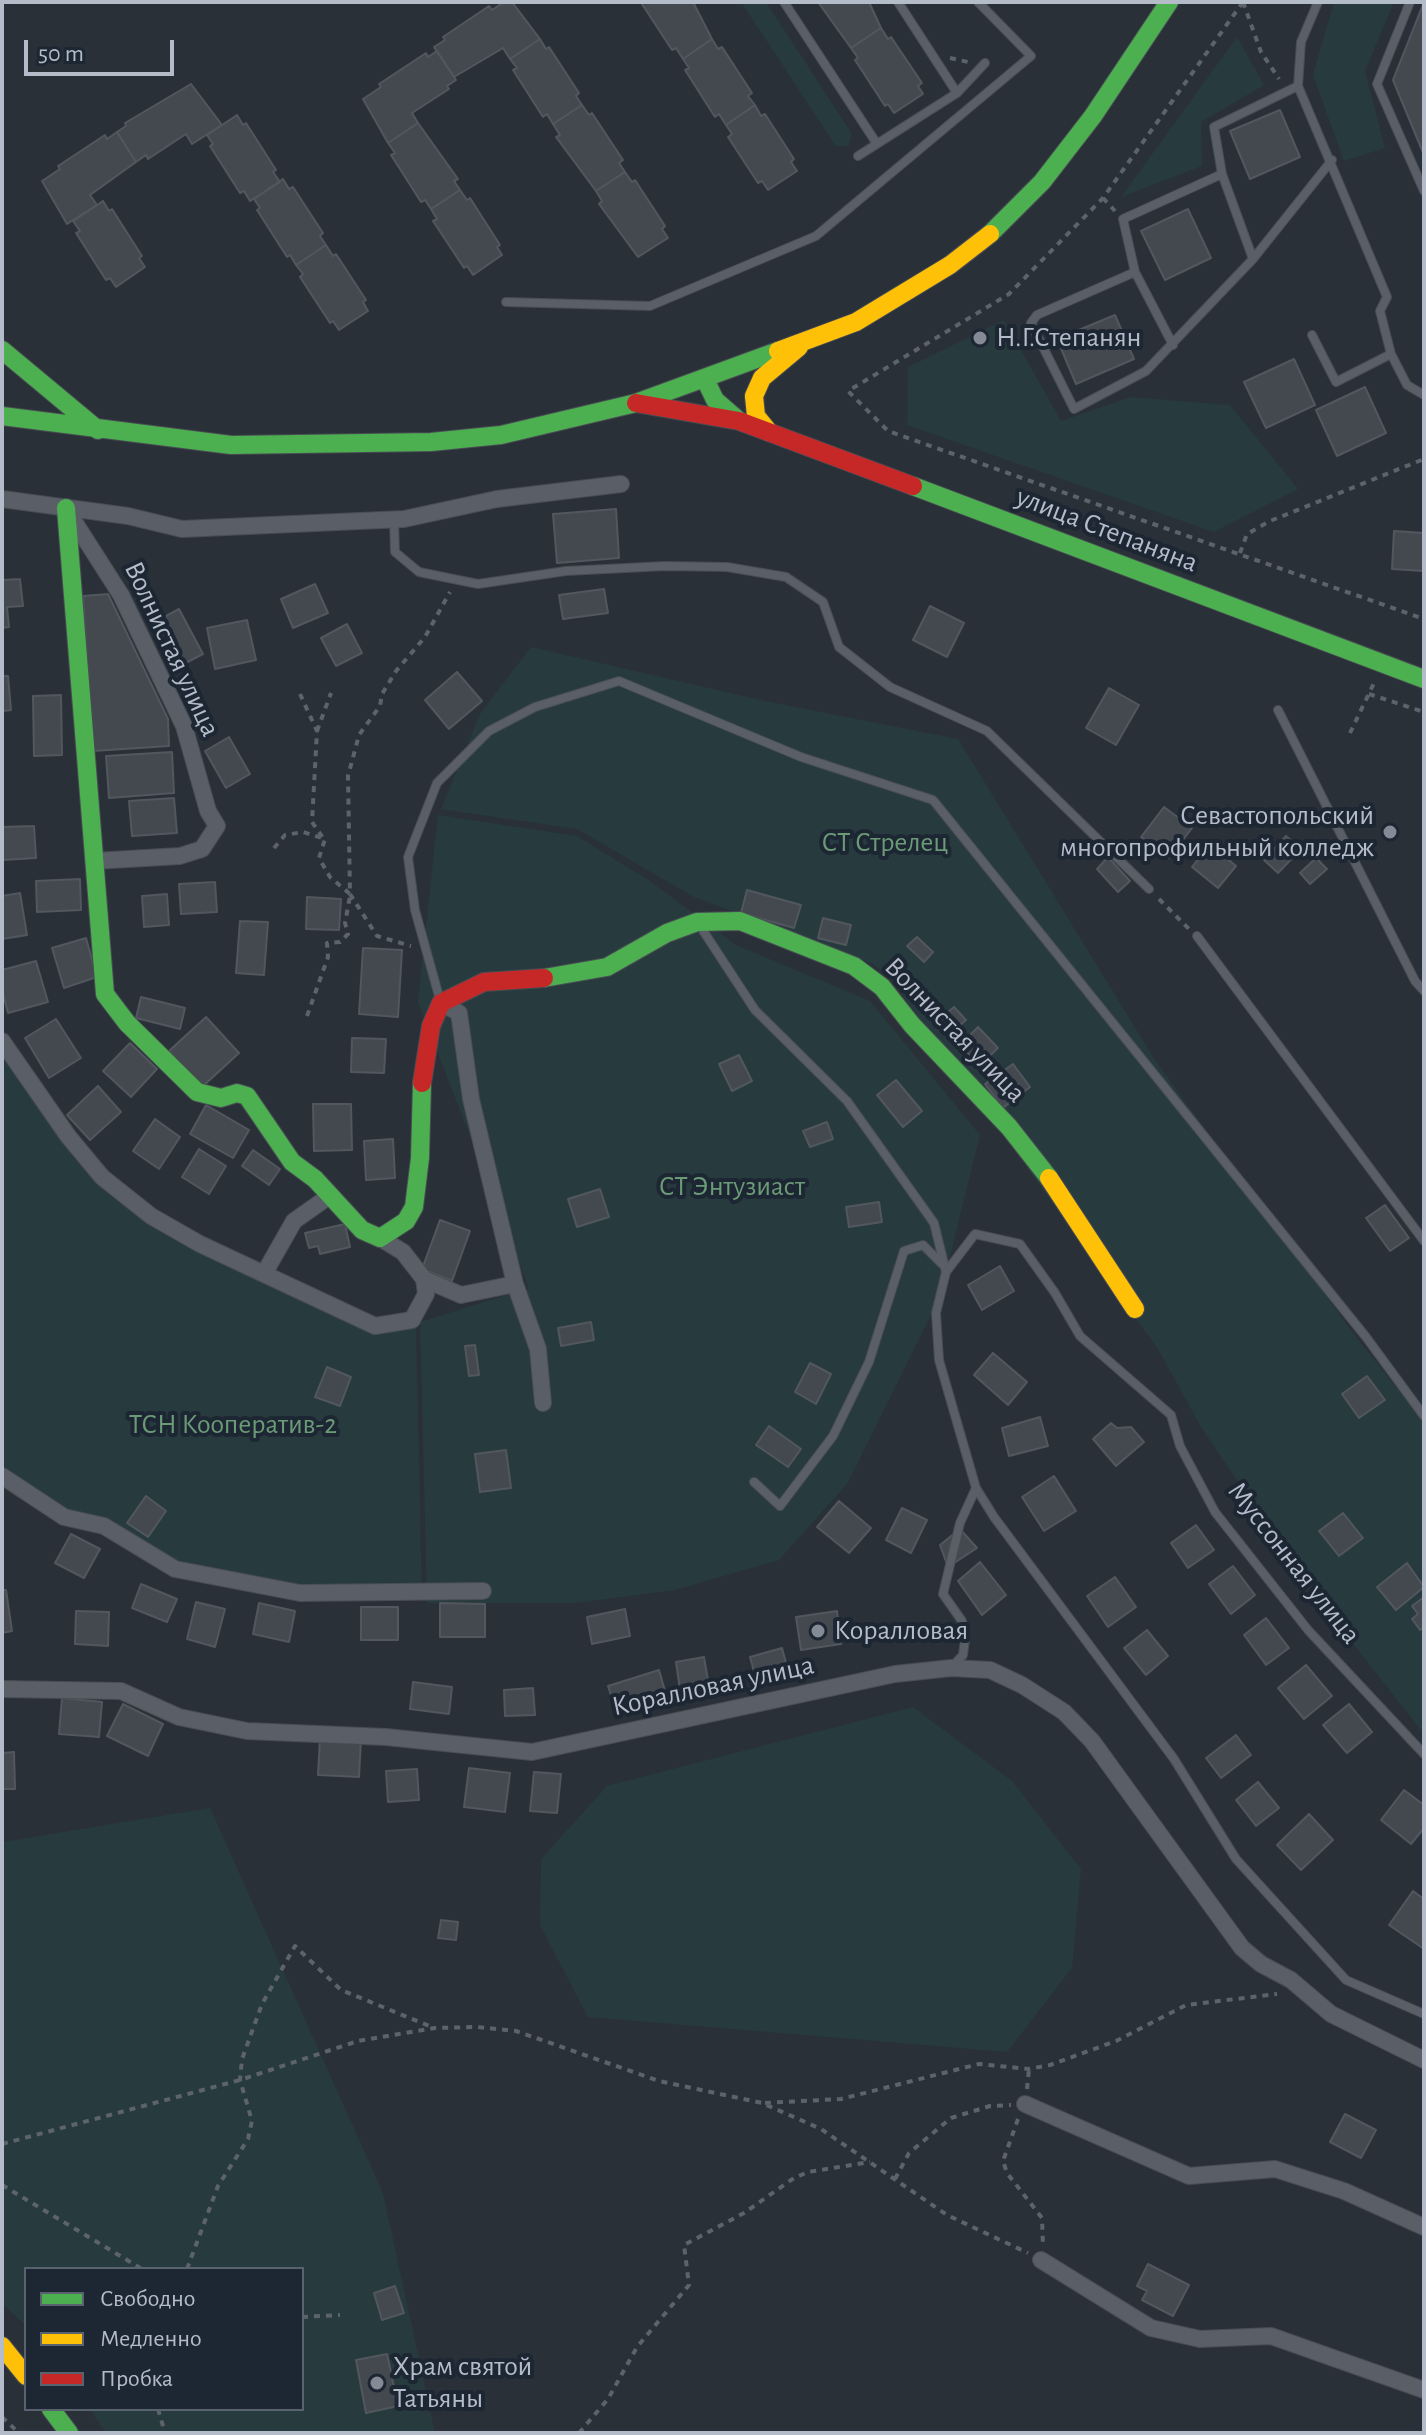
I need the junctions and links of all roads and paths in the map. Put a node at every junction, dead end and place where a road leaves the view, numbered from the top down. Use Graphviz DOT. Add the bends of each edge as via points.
graph roads {
  1 [pos="784,2"];
  2 [pos="898,2"];
  3 [pos="978,2"];
  4 [pos="1169,2"];
  5 [pos="1243,2"];
  6 [pos="1318,2"];
  7 [pos="1410,2"];
  8 [pos="981,61"];
  9 [pos="939,65"];
  10 [pos="1298,86"];
  11 [pos="957,93"];
  12 [pos="877,144"];
  13 [pos="858,156"];
  14 [pos="1332,160"];
  15 [pos="1222,174"];
  16 [pos="1424,191"];
  17 [pos="1253,259"];
  18 [pos="1135,272"];
  19 [pos="506,302"];
  20 [pos="1312,335"];
  21 [pos="801,345"];
  22 [pos="1173,345"];
  23 [pos="2,350"];
  24 [pos="1391,354"];
  25 [pos="705,379"];
  26 [pos="1424,395"];
  27 [pos="636,403"];
  28 [pos="2,416"];
  29 [pos="739,421"];
  30 [pos="99,431"];
  31 [pos="770,433"];
  32 [pos="1424,459"];
  33 [pos="621,484"];
  34 [pos="2,499"];
  35 [pos="66,508"];
  36 [pos="394,519"];
  37 [pos="1239,554"];
  38 [pos="457,580"];
  39 [pos="1424,619"];
  40 [pos="1383,664"];
  41 [pos="1424,679"];
  42 [pos="331,693"];
  43 [pos="300,694"];
  44 [pos="1369,694"];
  45 [pos="1278,710"];
  46 [pos="1424,712"];
  47 [pos="317,731"];
  48 [pos="1350,733"];
  49 [pos="325,839"];
  50 [pos="274,848"];
  51 [pos="94,861"];
  52 [pos="1149,889"];
  53 [pos="350,894"];
  54 [pos="697,922"];
  55 [pos="1197,936"];
  56 [pos="413,957"];
  57 [pos="1424,991"];
  58 [pos="441,1003"];
  59 [pos="307,1016"];
  60 [pos="2,1041"];
  61 [pos="328,1197"];
  62 [pos="380,1238"];
  63 [pos="1424,1241"];
  64 [pos="944,1268"];
  65 [pos="265,1272"];
  66 [pos="424,1279"];
  67 [pos="515,1284"];
  68 [pos="1135,1309"];
  69 [pos="543,1403"];
  70 [pos="1424,1416"];
  71 [pos="2,1476"];
  72 [pos="754,1482"];
  73 [pos="976,1488"];
  74 [pos="483,1591"];
  75 [pos="951,1668"];
  76 [pos="2,1689"];
  77 [pos="1424,1754"];
  78 [pos="1304,1991"];
  79 [pos="1424,2014"];
  80 [pos="435,2028"];
  81 [pos="1424,2060"];
  82 [pos="1029,2069"];
  83 [pos="240,2080"];
  84 [pos="762,2103"];
  85 [pos="1025,2104"];
  86 [pos="2,2144"];
  87 [pos="870,2162"];
  88 [pos="895,2179"];
  89 [pos="2,2185"];
  90 [pos="1424,2227"];
  91 [pos="1041,2260"];
  92 [pos="139,2267"];
  93 [pos="188,2267"];
  94 [pos="340,2315"];
  95 [pos="304,2317"];
  96 [pos="2,2346"];
  97 [pos="24,2374"];
  98 [pos="1424,2390"];
  99 [pos="52,2411"];
  100 [pos="159,2411"];
  101 [pos="2,2417"];
  102 [pos="19,2433"];
  103 [pos="69,2433"];
  104 [pos="165,2433"];
  105 [pos="579,2433"];
  1 -- 12 [label="lane"];
  2 -- 9 [label="lane"];
  3 -- 19 [label="lane" via="1031,56 816,236 650,306"];
  4 -- 21 [label="main road" via="1093,116 1042,182 989,235 909,292"];
  5 -- 10 [label="path" via="1277,78"];
  5 -- 37 [label="path" via="1103,198 1009,294 848,391 888,431"];
  6 -- 10 [label="lane" via="1301,42"];
  7 -- 16 [label="lane" via="1377,84"];
  8 -- 9 [label="path" via="951,57"];
  8 -- 11 [label="lane"];
  9 -- 11 [label="lane"];
  10 -- 14 [label="lane"];
  10 -- 15 [label="lane" via="1214,127"];
  11 -- 12 [label="lane"];
  12 -- 13 [label="lane"];
  14 -- 17 [label="lane"];
  14 -- 24 [label="lane" via="1387,297 1380,311"];
  15 -- 17 [label="lane"];
  15 -- 18 [label="lane" via="1123,219"];
  17 -- 22 [label="lane"];
  18 -- 22 [label="lane"];
  18 -- 22 [label="lane" via="1037,315 1031,323 1074,409 1146,371"];
  20 -- 24 [label="lane" via="1336,382"];
  21 -- 25 [label="main road"];
  21 -- 31 [label="main road" via="762,378 754,396 756,416"];
  23 -- 30 [label="main road"];
  24 -- 26 [label="lane" via="1407,385"];
  25 -- 27 [label="main road"];
  25 -- 29 [label="main road, улица Степаняна" via="715,400"];
  27 -- 29 [label="main road, улица Степаняна"];
  27 -- 30 [label="main road" via="501,435 431,442 231,445"];
  28 -- 30 [label="main road"];
  29 -- 31 [label="main road, улица Степаняна"];
  31 -- 40 [label="main road, улица Степаняна"];
  32 -- 37 [label="path" via="1270,521 1247,534"];
  33 -- 36 [label="street, Волнистая улица" via="497,499"];
  34 -- 35 [label="street, Волнистая улица"];
  35 -- 36 [label="street, Волнистая улица" via="182,529"];
  35 -- 51 [label="main road"];
  35 -- 51 [label="street, Волнистая улица" via="121,595 184,726 217,826 202,849 180,856"];
  36 -- 38 [label="lane" via="395,552 419,572"];
  37 -- 39 [label="path"];
  38 -- 52 [label="lane" via="478,584 566,571 665,566 727,567 786,577 823,602 839,647 890,687 987,731"];
  38 -- 53 [label="path" via="359,735 348,776"];
  40 -- 41 [label="main road, улица Степаняна"];
  40 -- 44 [label="path"];
  42 -- 47 [label="path"];
  43 -- 47 [label="path"];
  44 -- 46 [label="path"];
  44 -- 48 [label="path"];
  45 -- 57 [label="lane"];
  47 -- 49 [label="path" via="312,822"];
  49 -- 50 [label="path" via="303,832 285,835"];
  49 -- 53 [label="path" via="319,858 330,877"];
  51 -- 61 [label="main road" via="105,994 197,1092 221,1098 247,1096 292,1162"];
  52 -- 55 [label="path"];
  53 -- 56 [label="path" via="377,936 411,945"];
  53 -- 59 [label="path" via="348,934 340,942 327,943 328,957"];
  54 -- 58 [label="main road, Волнистая улица" via="607,967 534,980 484,982"];
  54 -- 64 [label="lane" via="755,1010 847,1101 903,1175 934,1223"];
  54 -- 68 [label="main road, Волнистая улица" via="740,921 854,966 882,987 1059,1191"];
  55 -- 63 [label="lane"];
  58 -- 62 [label="main road" via="431,1026 419,1099 414,1207 406,1221"];
  58 -- 67 [label="street" via="459,1013 471,1099"];
  58 -- 70 [label="lane" via="415,910 408,857 437,783 489,731 535,707 619,681 801,757 933,800"];
  60 -- 65 [label="street" via="102,1177 151,1216"];
  61 -- 62 [label="main road" via="362,1230"];
  61 -- 65 [label="street" via="294,1221"];
  62 -- 66 [label="street" via="403,1252"];
  64 -- 72 [label="lane" via="923,1245 904,1251 869,1362 833,1436 780,1506"];
  64 -- 73 [label="lane" via="936,1313 939,1360"];
  64 -- 77 [label="lane, Муссонная улица" via="975,1234 1020,1244 1080,1336 1171,1415 1180,1446 1215,1512 1280,1594"];
  65 -- 66 [label="street" via="375,1326 412,1320 426,1294"];
  66 -- 67 [label="street" via="461,1295"];
  67 -- 69 [label="street" via="538,1349"];
  71 -- 74 [label="street" via="64,1517 104,1526 175,1569 300,1593"];
  73 -- 75 [label="lane" via="960,1523 943,1594 962,1621 965,1639 963,1655"];
  73 -- 79 [label="lane" via="1174,1759 1236,1859 1346,1980"];
  75 -- 76 [label="street, Коралловая улица" via="895,1674 532,1752 386,1737 247,1731 179,1717 121,1691"];
  75 -- 78 [label="street, Коралловая улица" via="990,1670 1064,1712 1092,1741 1242,1948"];
  78 -- 81 [label="street, Коралловая улица" via="1331,2014"];
  78 -- 82 [label="path" via="1186,2005 1085,2055"];
  80 -- 83 [label="path" via="318,2052"];
  80 -- 83 [label="path" via="341,1990 295,1946 262,2004"];
  80 -- 84 [label="path" via="516,2031 659,2081"];
  82 -- 84 [label="path" via="979,2064 841,2099"];
  82 -- 85 [label="path"];
  83 -- 86 [label="path"];
  83 -- 93 [label="path" via="252,2121 248,2139 218,2186"];
  84 -- 87 [label="path" via="821,2129"];
  85 -- 88 [label="path" via="990,2106 951,2118 909,2153"];
  85 -- 90 [label="street" via="1189,2176 1275,2169 1344,2191"];
  85 -- 91 [label="path" via="1003,2161 1042,2218"];
  87 -- 88 [label="path"];
  87 -- 105 [label="path" via="808,2172 684,2245 689,2285 637,2347 608,2399"];
  88 -- 91 [label="path" via="947,2215"];
  89 -- 92 [label="path"];
  91 -- 98 [label="street" via="1151,2328 1200,2339 1271,2336"];
  94 -- 95 [label="path"];
  96 -- 97 [label="main road"];
  99 -- 103 [label="main road"];
  100 -- 104 [label="path"];
  101 -- 102 [label="path"];
}
